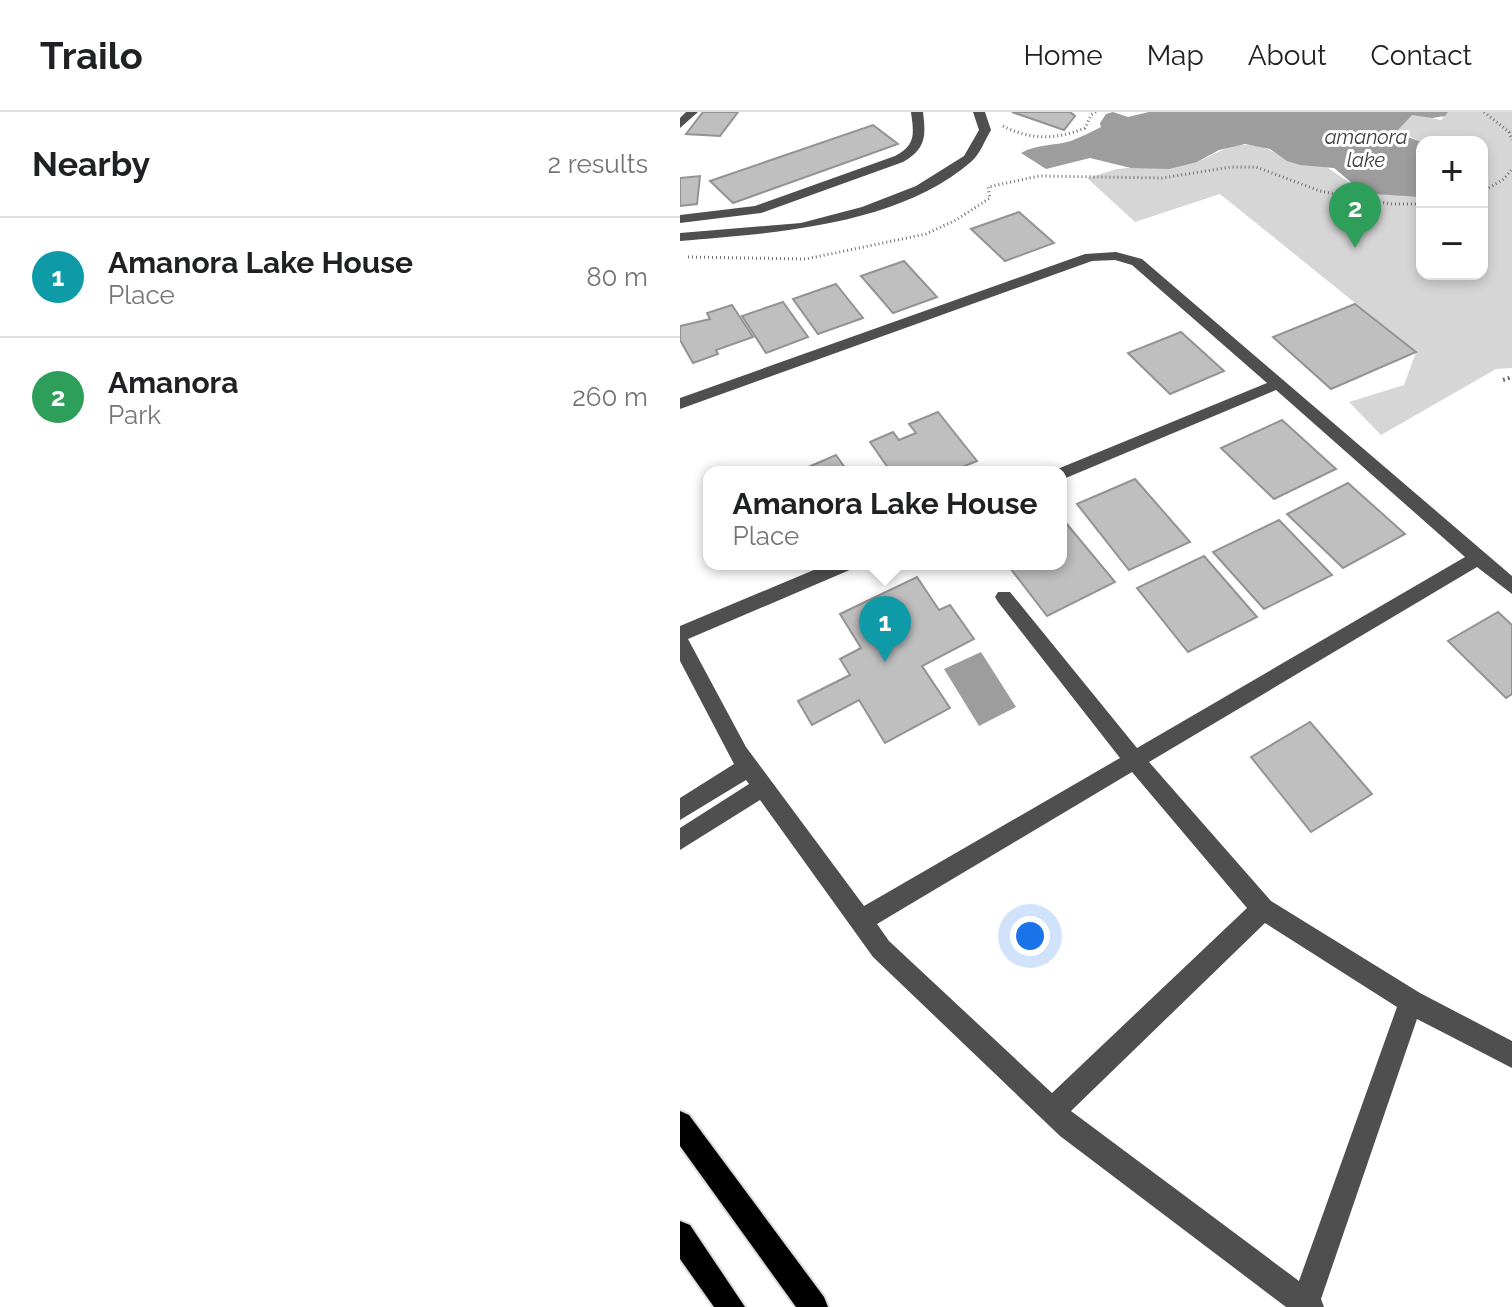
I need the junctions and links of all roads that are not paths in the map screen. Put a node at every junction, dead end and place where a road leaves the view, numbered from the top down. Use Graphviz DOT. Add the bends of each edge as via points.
graph roads {
  1 [pos="692,112"];
  2 [pos="917,112"];
  3 [pos="979,112"];
  4 [pos="680,125"];
  5 [pos="680,219"];
  6 [pos="680,237"];
  7 [pos="1277,384"];
  8 [pos="680,404"];
  9 [pos="1067,472"];
  10 [pos="1478,558"];
  11 [pos="832,570"];
  12 [pos="1512,587"];
  13 [pos="1004,597"];
  14 [pos="680,634"];
  15 [pos="680,642"];
  16 [pos="1134,760"];
  17 [pos="748,767"];
  18 [pos="763,787"];
  19 [pos="680,810"];
  20 [pos="680,840"];
  21 [pos="1263,909"];
  22 [pos="860,921"];
  23 [pos="1411,1002"];
  24 [pos="1512,1055"];
  25 [pos="1052,1111"];
  26 [pos="680,1124"];
  27 [pos="680,1235"];
  28 [pos="1308,1305"];
  29 [pos="731,1307"];
  30 [pos="814,1307"];
  1 -- 4 [label="street"];
  2 -- 5 [label="street" via="918,145 899,159 757,210"];
  3 -- 6 [label="street" via="985,130 969,158 920,189 801,227"];
  7 -- 8 [label="street" via="1137,262 1116,256 1090,257"];
  7 -- 9 [label="street"];
  7 -- 10 [label="street"];
  10 -- 12 [label="street"];
  10 -- 16 [label="street"];
  11 -- 14 [label="street"];
  13 -- 16 [label="street"];
  15 -- 17 [label="street"];
  16 -- 21 [label="street"];
  16 -- 22 [label="street"];
  17 -- 18 [label="street"];
  17 -- 19 [label="street"];
  18 -- 20 [label="street"];
  18 -- 22 [label="street"];
  21 -- 23 [label="street"];
  21 -- 25 [label="street"];
  22 -- 25 [label="street" via="881,949"];
  23 -- 24 [label="street"];
  23 -- 28 [label="street"];
  25 -- 28 [label="street"];
  26 -- 30 [label="main road"];
  27 -- 29 [label="main road"];
}
